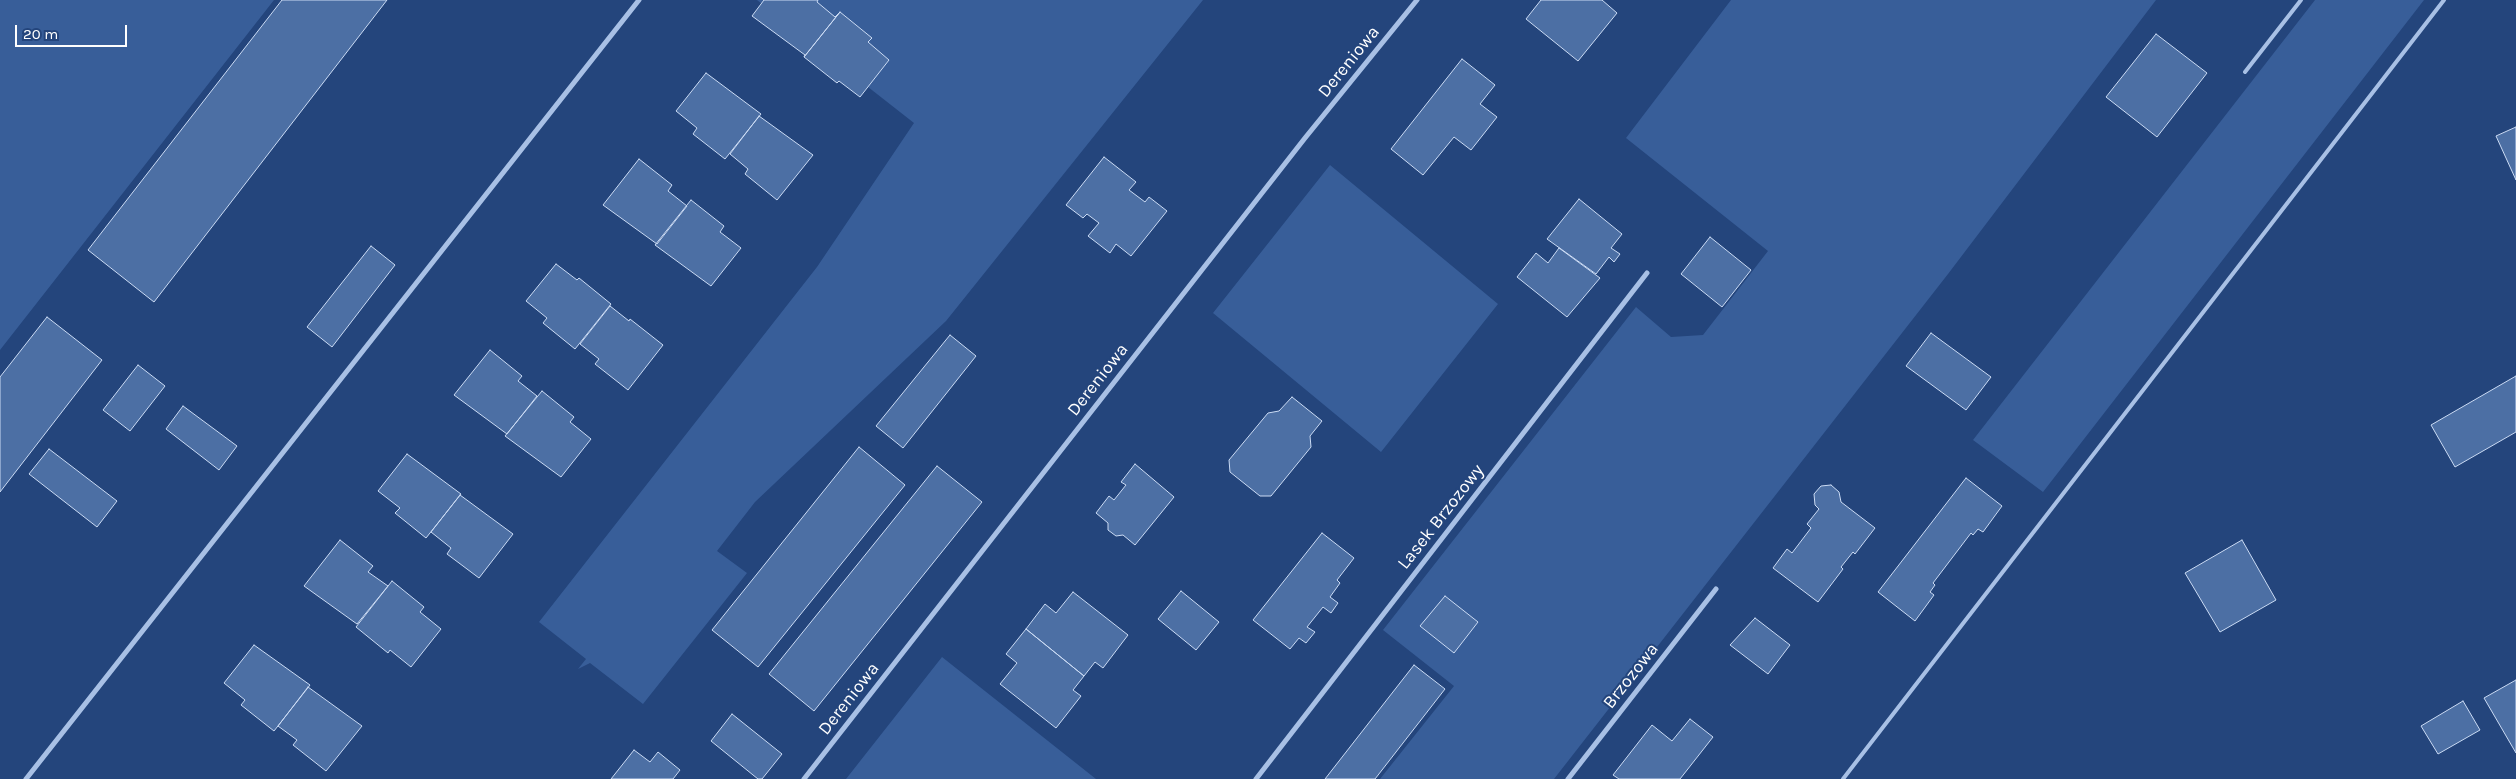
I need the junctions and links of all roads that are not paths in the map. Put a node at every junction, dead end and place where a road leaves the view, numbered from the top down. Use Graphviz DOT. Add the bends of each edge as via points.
graph roads {
  1 [pos="639,0"];
  2 [pos="1417,0"];
  3 [pos="2301,0"];
  4 [pos="2444,0"];
  5 [pos="2245,72"];
  6 [pos="1647,273"];
  7 [pos="1716,589"];
  8 [pos="26,779"];
  9 [pos="804,779"];
  10 [pos="1256,779"];
  11 [pos="1568,779"];
  12 [pos="1843,779"];
  1 -- 8 [label="street"];
  2 -- 9 [label="street, Dereniowa" via="1305,138"];
  3 -- 5 [label="lane"];
  4 -- 12 [label="lane"];
  6 -- 10 [label="street, Lasek Brzozowy"];
  7 -- 11 [label="street, Brzozowa"];
}
